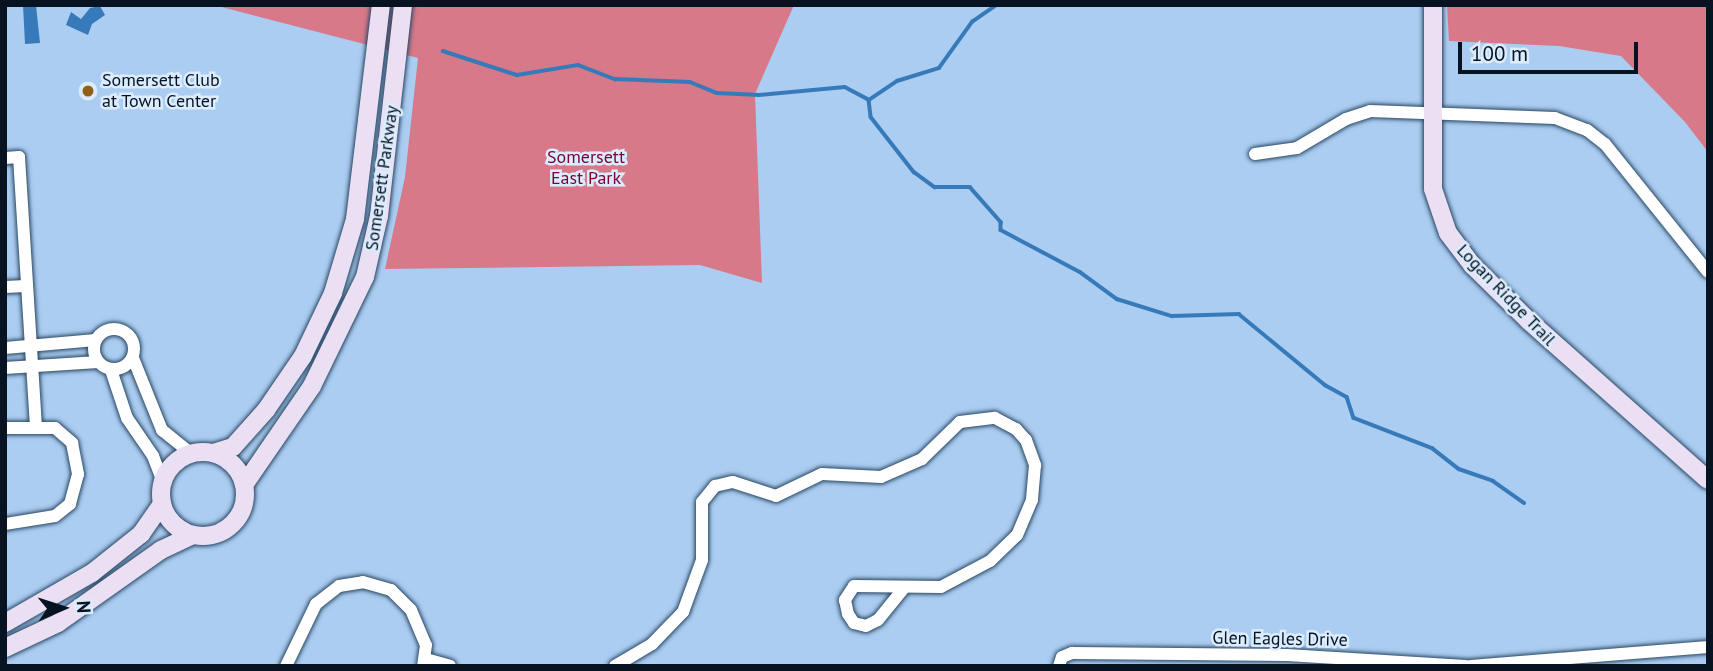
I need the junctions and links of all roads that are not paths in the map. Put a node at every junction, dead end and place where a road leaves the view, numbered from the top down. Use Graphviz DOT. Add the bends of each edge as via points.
graph roads {
  1 [pos="381,5"];
  2 [pos="403,5"];
  3 [pos="1433,5"];
  4 [pos="1435,113"];
  5 [pos="1255,155"];
  6 [pos="5,158"];
  7 [pos="1708,272"];
  8 [pos="26,286"];
  9 [pos="5,288"];
  10 [pos="96,340"];
  11 [pos="31,346"];
  12 [pos="5,348"];
  13 [pos="133,358"];
  14 [pos="98,362"];
  15 [pos="32,366"];
  16 [pos="5,368"];
  17 [pos="111,370"];
  18 [pos="36,426"];
  19 [pos="5,428"];
  20 [pos="213,453"];
  21 [pos="192,454"];
  22 [pos="1708,480"];
  23 [pos="163,482"];
  24 [pos="244,485"];
  25 [pos="162,504"];
  26 [pos="5,524"];
  27 [pos="193,535"];
  28 [pos="903,589"];
  29 [pos="5,623"];
  30 [pos="1708,647"];
  31 [pos="5,648"];
  32 [pos="1094,655"];
  33 [pos="424,662"];
  34 [pos="286,666"];
  35 [pos="450,666"];
  36 [pos="615,666"];
  37 [pos="1059,666"];
  38 [pos="1081,666"];
  39 [pos="1466,666"];
  40 [pos="1471,666"];
  1 -- 20 [label="main road, Somersett Parkway" via="355,219 333,293 303,356 266,410 233,447"];
  2 -- 24 [label="main road, Somersett Parkway" via="379,215 368,267 312,386"];
  3 -- 4 [label="main road, Logan Ridge Trail"];
  4 -- 5 [label="street" via="1370,111 1346,119 1297,148"];
  4 -- 7 [label="street" via="1555,118 1587,130 1605,144"];
  4 -- 22 [label="main road, Logan Ridge Trail" via="1433,189 1448,233 1472,265 1529,321"];
  6 -- 8 [label="street" via="19,157"];
  8 -- 9 [label="street"];
  8 -- 11 [label="street"];
  10 -- 11 [label="street"];
  10 -- 13 [label="street" via="110,329 123,331 133,341"];
  10 -- 14 [label="street"];
  11 -- 12 [label="street"];
  11 -- 15 [label="street"];
  13 -- 17 [label="street" via="126,366"];
  13 -- 21 [label="street" via="162,430"];
  14 -- 15 [label="street"];
  14 -- 17 [label="street"];
  15 -- 16 [label="street"];
  15 -- 18 [label="street"];
  17 -- 23 [label="street" via="127,418 153,456"];
  18 -- 19 [label="street"];
  18 -- 26 [label="street" via="55,428 72,443 78,474 75,491 70,504 55,516"];
  20 -- 21 [label="main road"];
  20 -- 24 [label="main road" via="233,464"];
  21 -- 23 [label="main road" via="173,464"];
  23 -- 25 [label="main road"];
  24 -- 27 [label="main road" via="241,513 233,524 214,535"];
  25 -- 27 [label="main road" via="173,524"];
  25 -- 29 [label="main road" via="141,534 92,573"];
  27 -- 31 [label="main road" via="161,550 58,623"];
  28 -- 28 [label="street" via="854,586 845,600 848,614 854,623 866,626 878,620"];
  28 -- 36 [label="street" via="928,590 953,583 990,561 1017,535 1032,500 1035,465 1026,440 1006,422 983,417 960,422 922,459 881,477 822,474 776,496 733,482 715,486 702,502 702,560 683,612 652,644"];
  30 -- 40 [label="street"];
  32 -- 37 [label="street, Glen Eagles Drive" via="1072,653 1062,657"];
  32 -- 38 [label="street"];
  32 -- 39 [label="street, Glen Eagles Drive" via="1287,655"];
  33 -- 34 [label="street" via="423,631 403,599 384,587 363,582 339,586 316,604"];
  33 -- 35 [label="street"];
}
